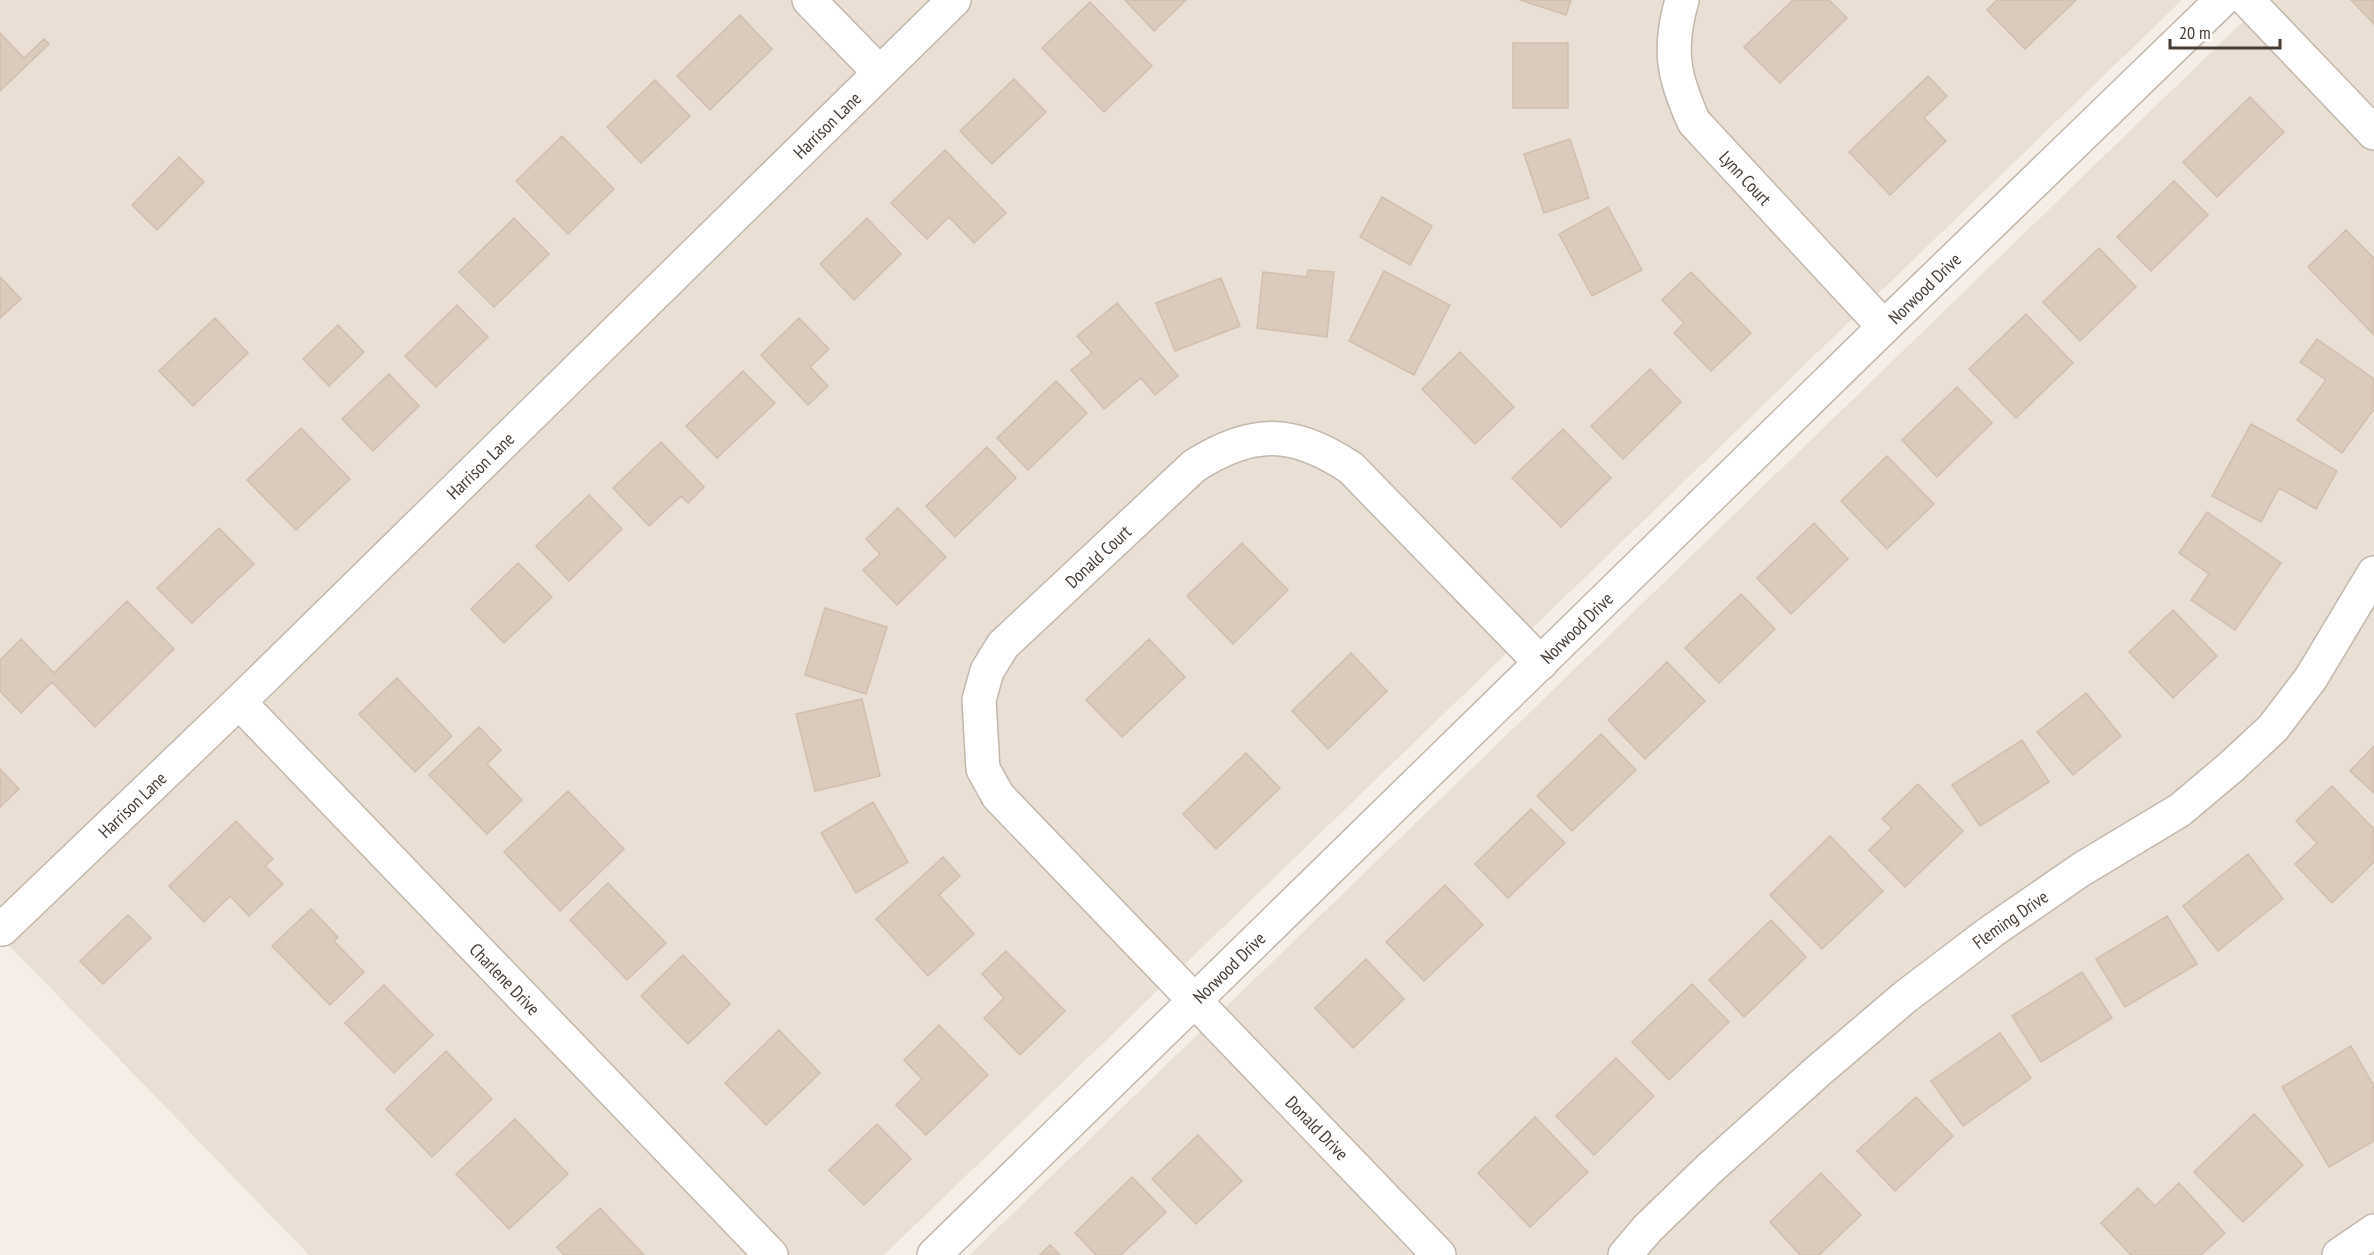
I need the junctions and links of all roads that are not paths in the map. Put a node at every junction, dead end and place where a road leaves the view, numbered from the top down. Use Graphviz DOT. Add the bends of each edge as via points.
graph roads {
  1 [pos="809,0"];
  2 [pos="954,0"];
  3 [pos="1682,0"];
  4 [pos="2222,0"];
  5 [pos="2247,0"];
  6 [pos="879,72"];
  7 [pos="2374,133"];
  8 [pos="1884,327"];
  9 [pos="2374,573"];
  10 [pos="1541,663"];
  11 [pos="239,702"];
  12 [pos="2,928"];
  13 [pos="1195,1002"];
  14 [pos="2374,1231"];
  15 [pos="771,1255"];
  16 [pos="934,1255"];
  17 [pos="1439,1255"];
  18 [pos="1625,1255"];
  19 [pos="2339,1255"];
  1 -- 6 [label="street"];
  2 -- 6 [label="street, Harrison Lane"];
  3 -- 8 [label="street, Lynn Court" via="1675,23 1674,60 1680,91 1694,122"];
  4 -- 8 [label="street, Norwood Drive"];
  5 -- 7 [label="street"];
  6 -- 11 [label="street, Harrison Lane"];
  8 -- 10 [label="street, Norwood Drive"];
  9 -- 18 [label="street, Fleming Drive" via="2311,678 2273,728 2180,810 2082,869 1905,997 1709,1169"];
  10 -- 13 [label="street, Norwood Drive"];
  10 -- 13 [label="street, Donald Court" via="1351,468 1303,442 1276,439 1246,440 1220,449 1194,466 1003,645 987,671 979,700 983,769 998,796"];
  11 -- 12 [label="street, Harrison Lane"];
  11 -- 15 [label="street, Charlene Drive"];
  13 -- 16 [label="street, Norwood Drive"];
  13 -- 17 [label="street, Donald Drive"];
  14 -- 19 [label="street"];
}
